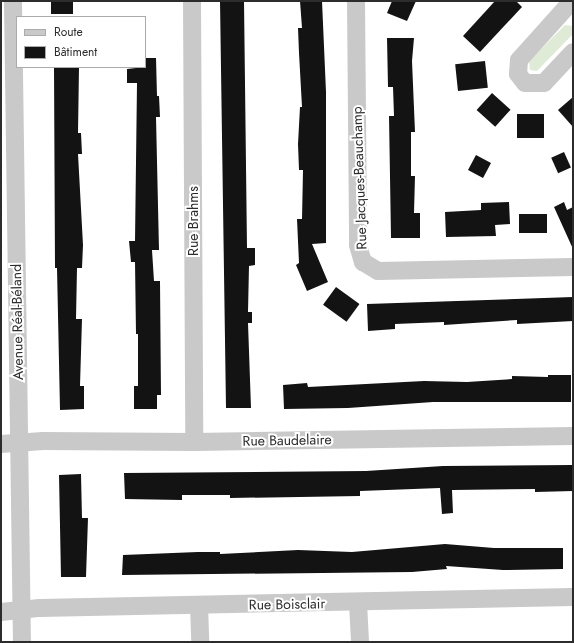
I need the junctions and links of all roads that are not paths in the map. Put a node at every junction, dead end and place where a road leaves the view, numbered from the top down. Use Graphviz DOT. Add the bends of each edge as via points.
graph roads {
  1 [pos="13,1"];
  2 [pos="192,1"];
  3 [pos="356,1"];
  4 [pos="573,1"];
  5 [pos="573,52"];
  6 [pos="573,267"];
  7 [pos="573,436"];
  8 [pos="194,442"];
  9 [pos="10,443"];
  10 [pos="573,597"];
  11 [pos="358,603"];
  12 [pos="199,605"];
  13 [pos="22,610"];
  14 [pos="1,612"];
  15 [pos="22,642"];
  16 [pos="200,642"];
  17 [pos="360,642"];
  1 -- 9 [label="street, Avenue Réal-Béland"];
  2 -- 8 [label="street, Rue Brahms"];
  3 -- 6 [label="street, Rue Jacques-Beauchamp" via="358,245 363,262 378,271"];
  4 -- 5 [label="street" via="519,60 518,74 525,83 544,82"];
  7 -- 8 [label="street, Rue Baudelaire"];
  8 -- 9 [label="street, Rue Baudelaire"];
  9 -- 13 [label="street, Avenue Réal-Béland"];
  10 -- 11 [label="street, Rue Boisclair"];
  11 -- 12 [label="street, Rue Boisclair"];
  11 -- 17 [label="street"];
  12 -- 13 [label="street, Rue Boisclair"];
  12 -- 16 [label="street"];
  13 -- 14 [label="street, Rue Boisclair"];
  13 -- 15 [label="street, Avenue Réal-Béland"];
}
